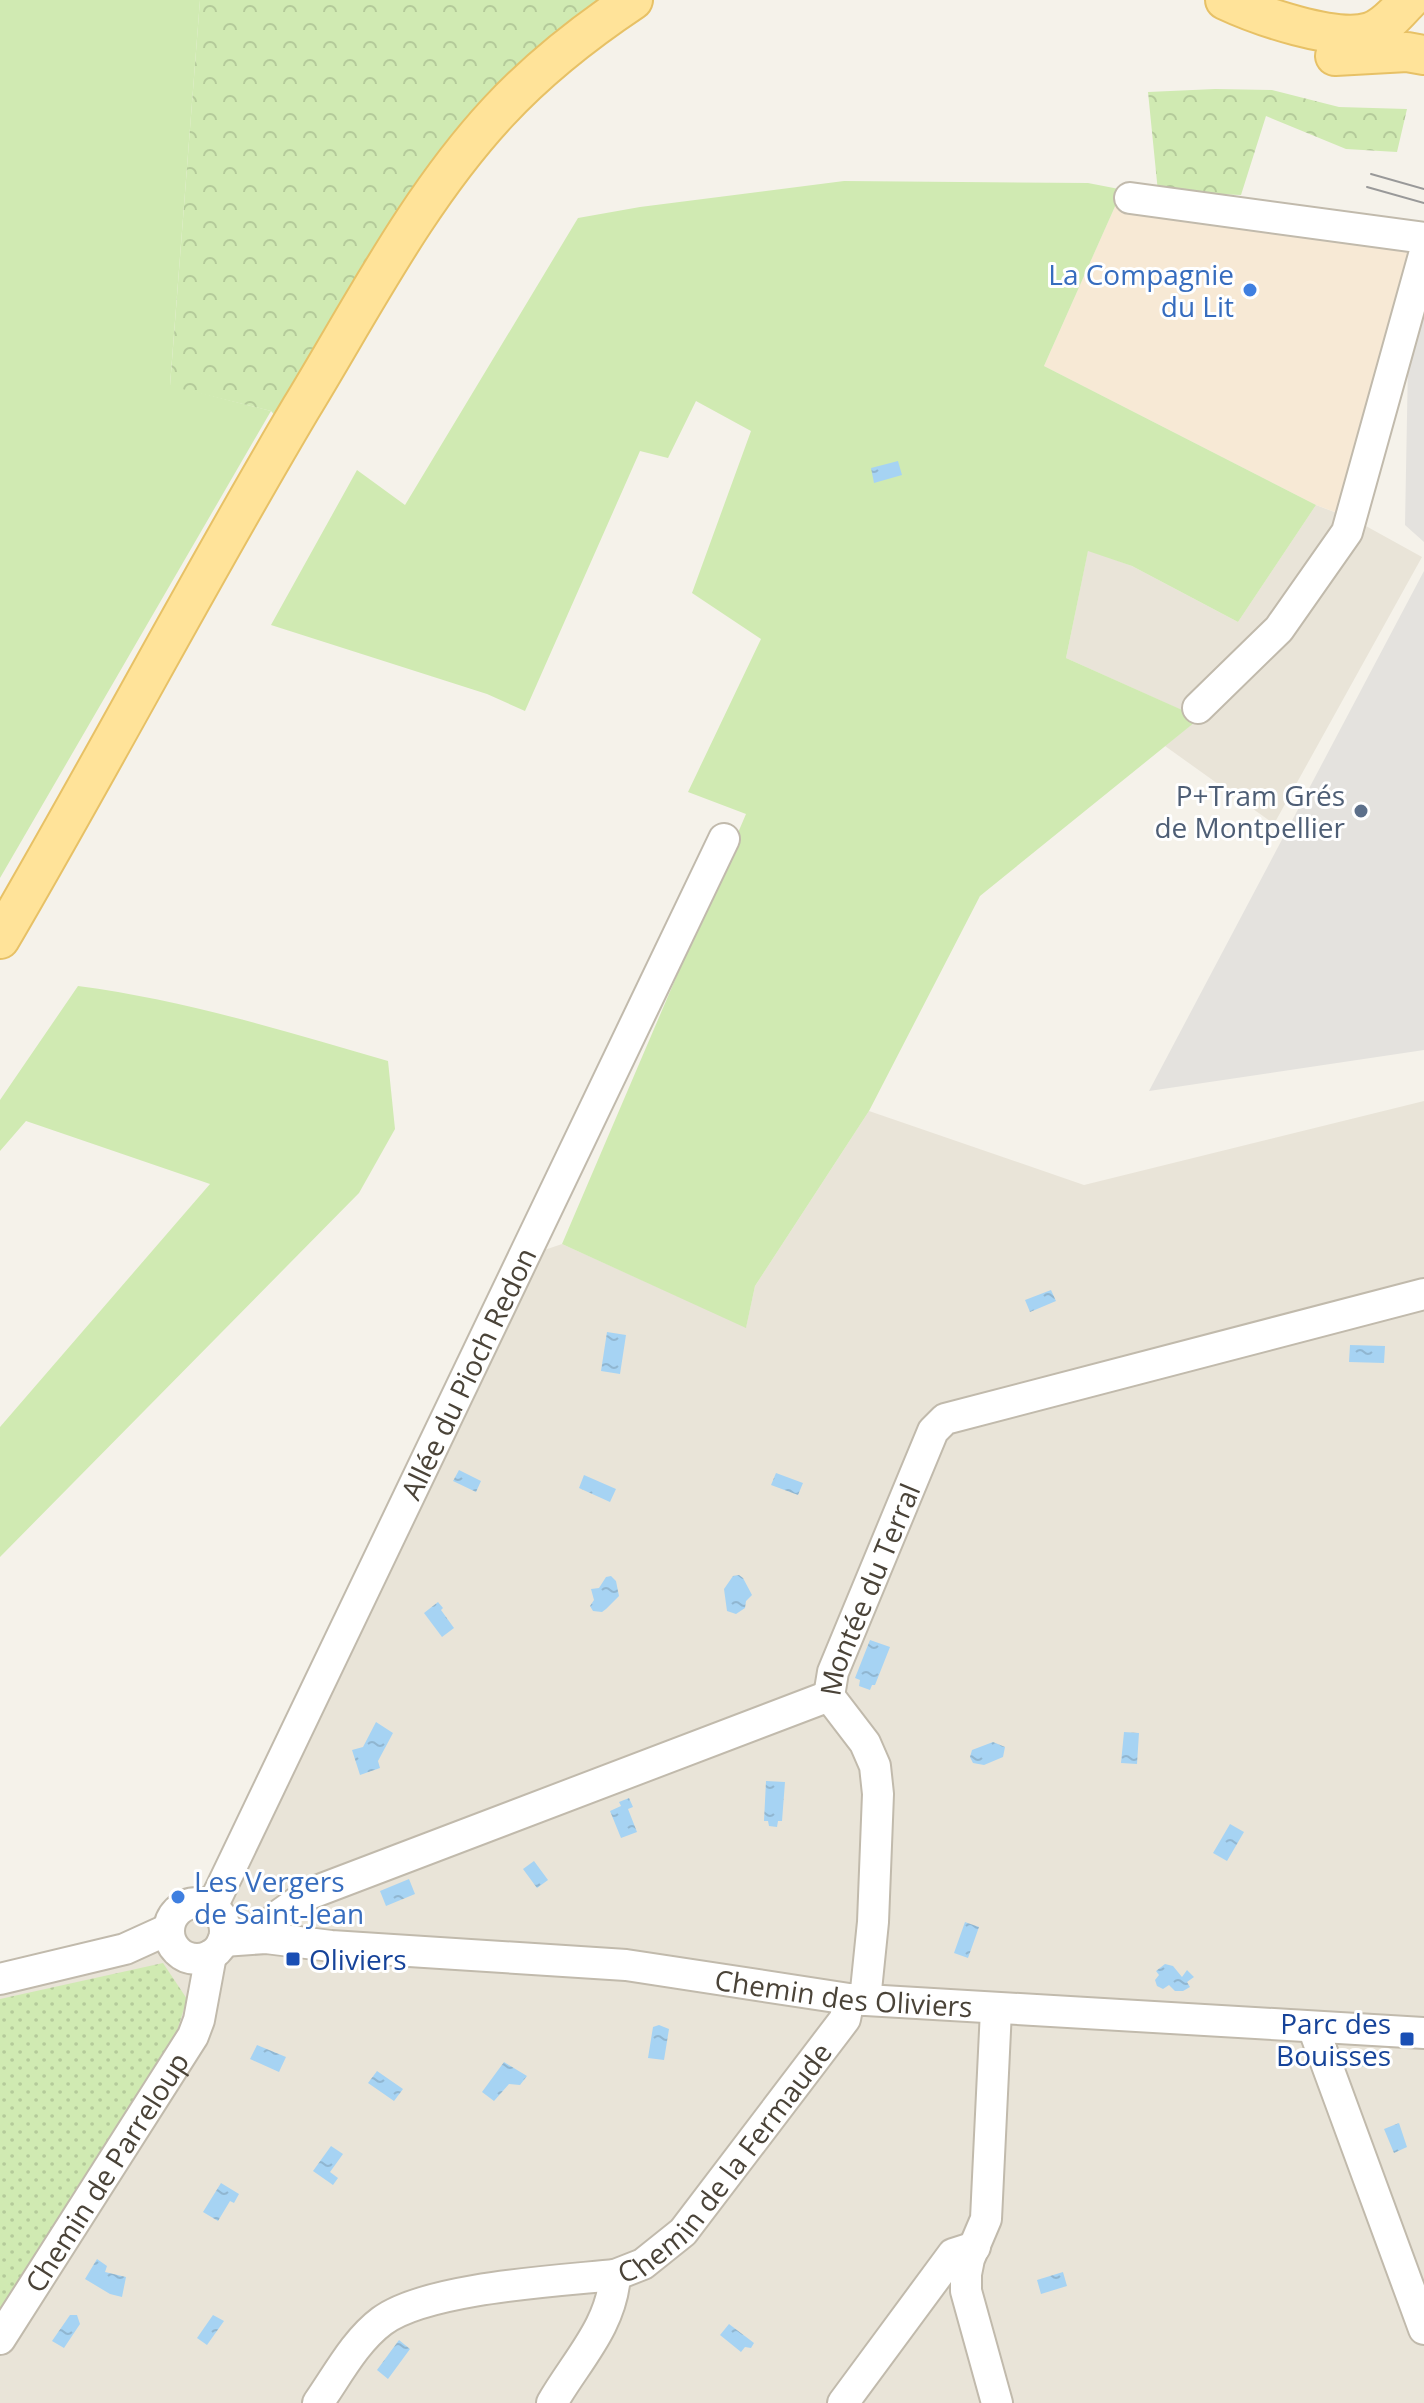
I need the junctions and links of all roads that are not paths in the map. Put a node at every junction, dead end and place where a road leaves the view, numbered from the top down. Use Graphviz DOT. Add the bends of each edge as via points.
graph roads {
  1 [pos="633,0"];
  2 [pos="1409,0"];
  3 [pos="1233,4"];
  4 [pos="1424,55"];
  5 [pos="1130,198"];
  6 [pos="1424,238"];
  7 [pos="1424,255"];
  8 [pos="1198,708"];
  9 [pos="724,839"];
  10 [pos="0,939"];
  11 [pos="1424,1294"];
  12 [pos="829,1696"];
  13 [pos="200,1937"];
  14 [pos="266,1938"];
  15 [pos="0,1979"];
  16 [pos="857,1999"];
  17 [pos="996,2010"];
  18 [pos="1313,2027"];
  19 [pos="1424,2033"];
  20 [pos="975,2247"];
  21 [pos="615,2275"];
  22 [pos="1424,2329"];
  23 [pos="0,2339"];
  24 [pos="318,2403"];
  25 [pos="552,2403"];
  26 [pos="843,2403"];
  27 [pos="997,2403"];
  1 -- 10 [label="main road" via="499,111 422,210 255,486"];
  2 -- 3 [label="main road" via="1370,32 1341,34"];
  3 -- 4 [label="main road" via="1295,45 1321,53"];
  5 -- 6 [label="street"];
  7 -- 8 [label="street" via="1347,532 1279,629"];
  9 -- 13 [label="street, Allée du Pioch Redon"];
  11 -- 12 [label="street, Montée du Terral" via="945,1419 927,1445 833,1672"];
  12 -- 14 [label="street, Montée du Terral" via="309,1894 278,1916"];
  12 -- 16 [label="street, Chemin de la Fermaude" via="865,1743 875,1766 873,1922"];
  13 -- 14 [label="street, Chemin des Oliviers"];
  13 -- 15 [label="street"];
  13 -- 23 [label="street, Chemin de Parreloup" via="203,2000 193,2036"];
  14 -- 16 [label="street, Chemin des Oliviers" via="626,1965"];
  16 -- 17 [label="street, Chemin des Oliviers"];
  16 -- 21 [label="street, Chemin de la Fermaude" via="683,2232 643,2264"];
  17 -- 18 [label="street, Chemin des Oliviers"];
  17 -- 20 [label="street" via="986,2219"];
  18 -- 19 [label="street, Chemin des Oliviers"];
  18 -- 22 [label="street"];
  20 -- 26 [label="street" via="953,2254"];
  20 -- 27 [label="street" via="966,2291"];
  21 -- 24 [label="street" via="451,2296 401,2310 362,2340"];
  21 -- 25 [label="street, Chemin de la Fermaude" via="614,2295 595,2339"];
}
